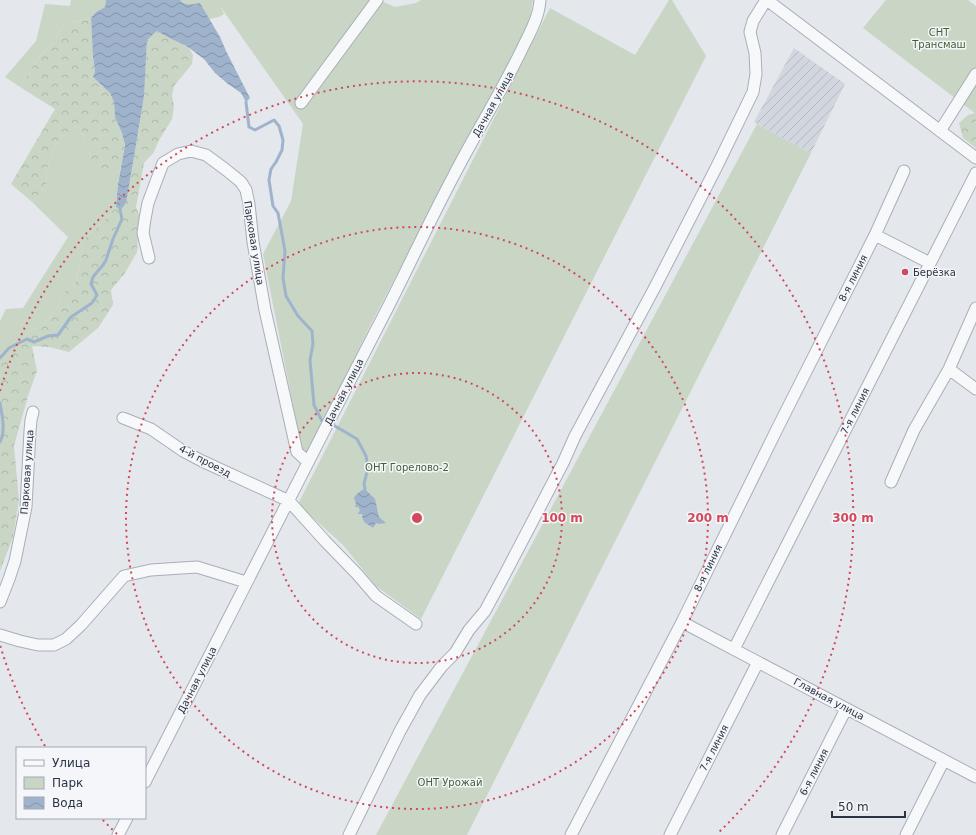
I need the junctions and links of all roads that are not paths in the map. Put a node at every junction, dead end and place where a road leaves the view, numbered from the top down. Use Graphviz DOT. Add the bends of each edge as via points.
graph roads {
  1 [pos="377,0"];
  2 [pos="540,0"];
  3 [pos="767,0"];
  4 [pos="976,74"];
  5 [pos="301,103"];
  6 [pos="940,131"];
  7 [pos="976,158"];
  8 [pos="904,172"];
  9 [pos="976,173"];
  10 [pos="875,234"];
  11 [pos="149,258"];
  12 [pos="930,263"];
  13 [pos="976,308"];
  14 [pos="948,368"];
  15 [pos="976,389"];
  16 [pos="33,412"];
  17 [pos="123,418"];
  18 [pos="308,462"];
  19 [pos="891,482"];
  20 [pos="289,501"];
  21 [pos="246,582"];
  22 [pos="0,602"];
  23 [pos="682,622"];
  24 [pos="416,624"];
  25 [pos="0,635"];
  26 [pos="734,649"];
  27 [pos="758,662"];
  28 [pos="846,709"];
  29 [pos="944,760"];
  30 [pos="976,777"];
  31 [pos="146,780"];
  32 [pos="126,819"];
  33 [pos="118,835"];
  34 [pos="349,835"];
  35 [pos="572,835"];
  36 [pos="670,835"];
  37 [pos="782,835"];
  38 [pos="906,835"];
  1 -- 5 [label="street"];
  2 -- 18 [label="street, Дачная улица" via="537,18 512,70 453,177"];
  3 -- 6 [label="street"];
  3 -- 34 [label="street" via="753,21 750,32 755,52 756,74 753,92 717,166 485,611 420,695"];
  4 -- 6 [label="street"];
  6 -- 7 [label="street"];
  8 -- 10 [label="street, 8-я линия"];
  9 -- 12 [label="street, 7-я линия"];
  10 -- 12 [label="street"];
  10 -- 23 [label="street, 8-я линия"];
  11 -- 18 [label="street, Парковая улица" via="143,233 145,219 148,203 164,163 178,154 191,151 206,155 241,182 246,190 265,310 297,452"];
  12 -- 26 [label="street, 7-я линия"];
  13 -- 14 [label="street"];
  14 -- 15 [label="street"];
  14 -- 19 [label="street" via="914,430"];
  16 -- 22 [label="street, Парковая улица" via="26,507 15,561"];
  17 -- 20 [label="street, 4-й проезд" via="151,429 202,461"];
  18 -- 20 [label="street, Дачная улица"];
  20 -- 21 [label="street, Дачная улица"];
  20 -- 24 [label="street" via="376,596"];
  21 -- 25 [label="street" via="197,567 151,570 124,576 66,639 54,645 38,645"];
  21 -- 31 [label="street, Дачная улица"];
  23 -- 26 [label="street, Главная улица"];
  23 -- 35 [label="street, 8-я линия"];
  26 -- 27 [label="street, Главная улица"];
  27 -- 28 [label="street, Главная улица"];
  27 -- 36 [label="street, 7-я линия"];
  28 -- 29 [label="street, Главная улица"];
  28 -- 37 [label="street, 6-я линия"];
  29 -- 30 [label="street, Главная улица"];
  29 -- 38 [label="street"];
  32 -- 33 [label="street"];
}
